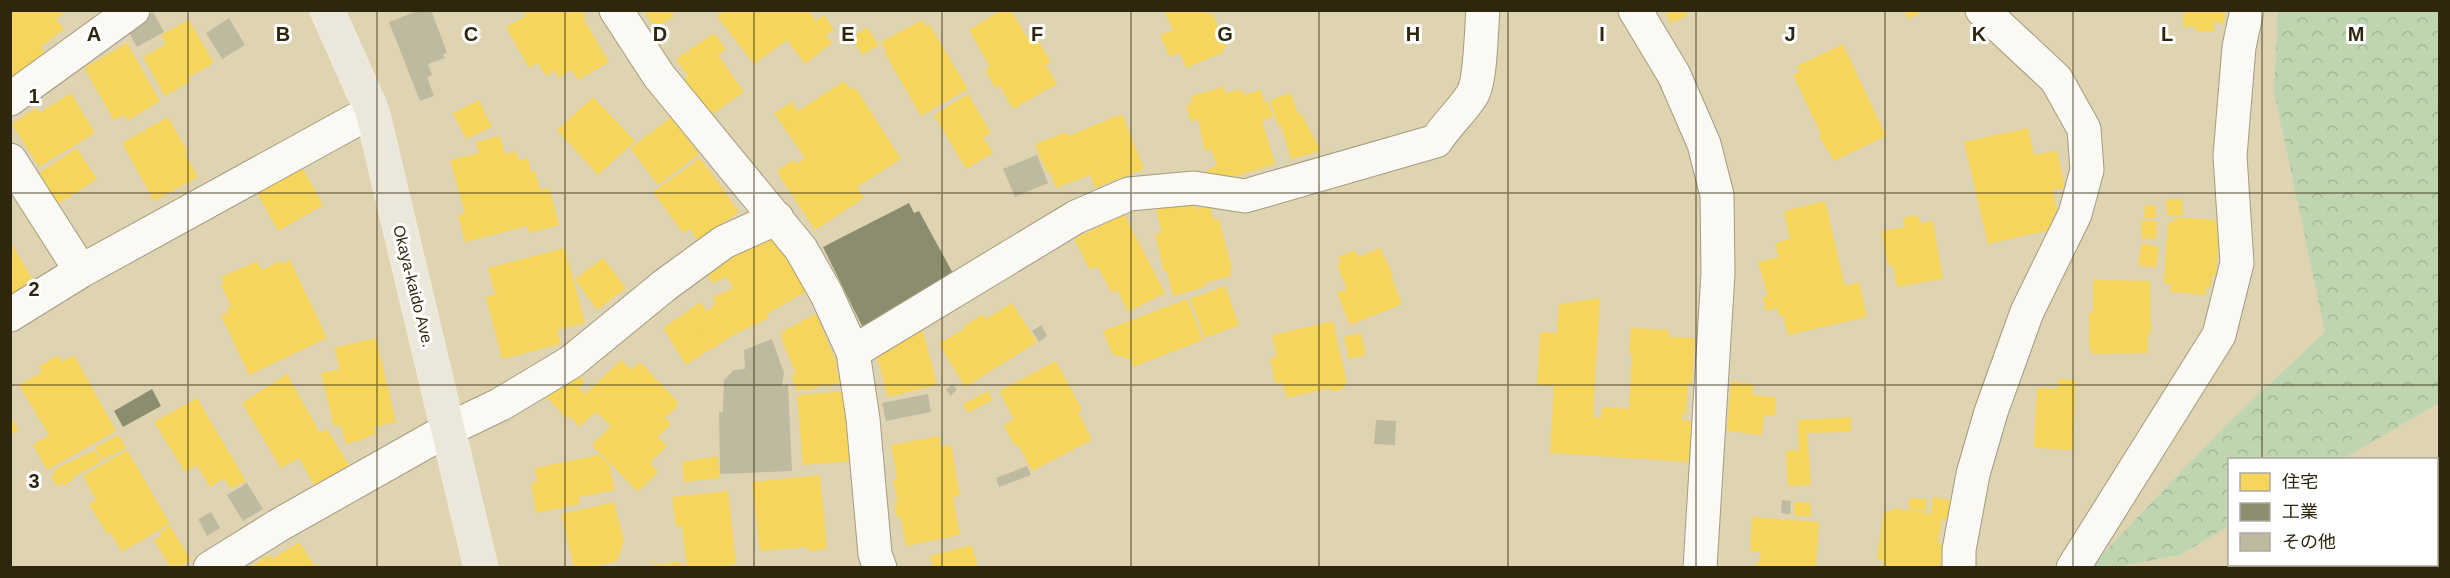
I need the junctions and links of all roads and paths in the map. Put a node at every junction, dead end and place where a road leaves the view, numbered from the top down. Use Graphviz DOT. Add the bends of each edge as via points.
graph roads {
  1 [pos="133,10"];
  2 [pos="327,10"];
  3 [pos="616,10"];
  4 [pos="1483,10"];
  5 [pos="1635,10"];
  6 [pos="1982,10"];
  7 [pos="2247,10"];
  8 [pos="10,99"];
  9 [pos="372,111"];
  10 [pos="10,160"];
  11 [pos="777,218"];
  12 [pos="81,271"];
  13 [pos="10,315"];
  14 [pos="853,351"];
  15 [pos="449,429"];
  16 [pos="210,567"];
  17 [pos="481,567"];
  18 [pos="880,567"];
  19 [pos="1700,567"];
  20 [pos="1959,567"];
  21 [pos="2073,567"];
  1 -- 8 [label="street"];
  2 -- 9 [label="main road, Okaya-kaido Ave."];
  3 -- 11 [label="street" via="659,76"];
  4 -- 14 [label="street" via="1473,94 1436,141 1245,196 1194,188 1130,194 1076,217"];
  5 -- 19 [label="street" via="1674,75 1704,144 1717,195 1717,297"];
  6 -- 20 [label="street" via="2056,79 2084,129 2088,170 2074,214 2027,312 1991,412 1974,474"];
  7 -- 21 [label="street" via="2239,47 2230,156 2237,263 2219,335"];
  9 -- 12 [label="street"];
  9 -- 15 [label="main road, Okaya-kaido Ave."];
  10 -- 12 [label="street"];
  11 -- 14 [label="street" via="826,293"];
  11 -- 15 [label="street" via="724,242 571,362 501,404"];
  12 -- 13 [label="street"];
  14 -- 18 [label="street" via="875,554"];
  15 -- 16 [label="street"];
  15 -- 17 [label="main road, Okaya-kaido Ave."];
}
